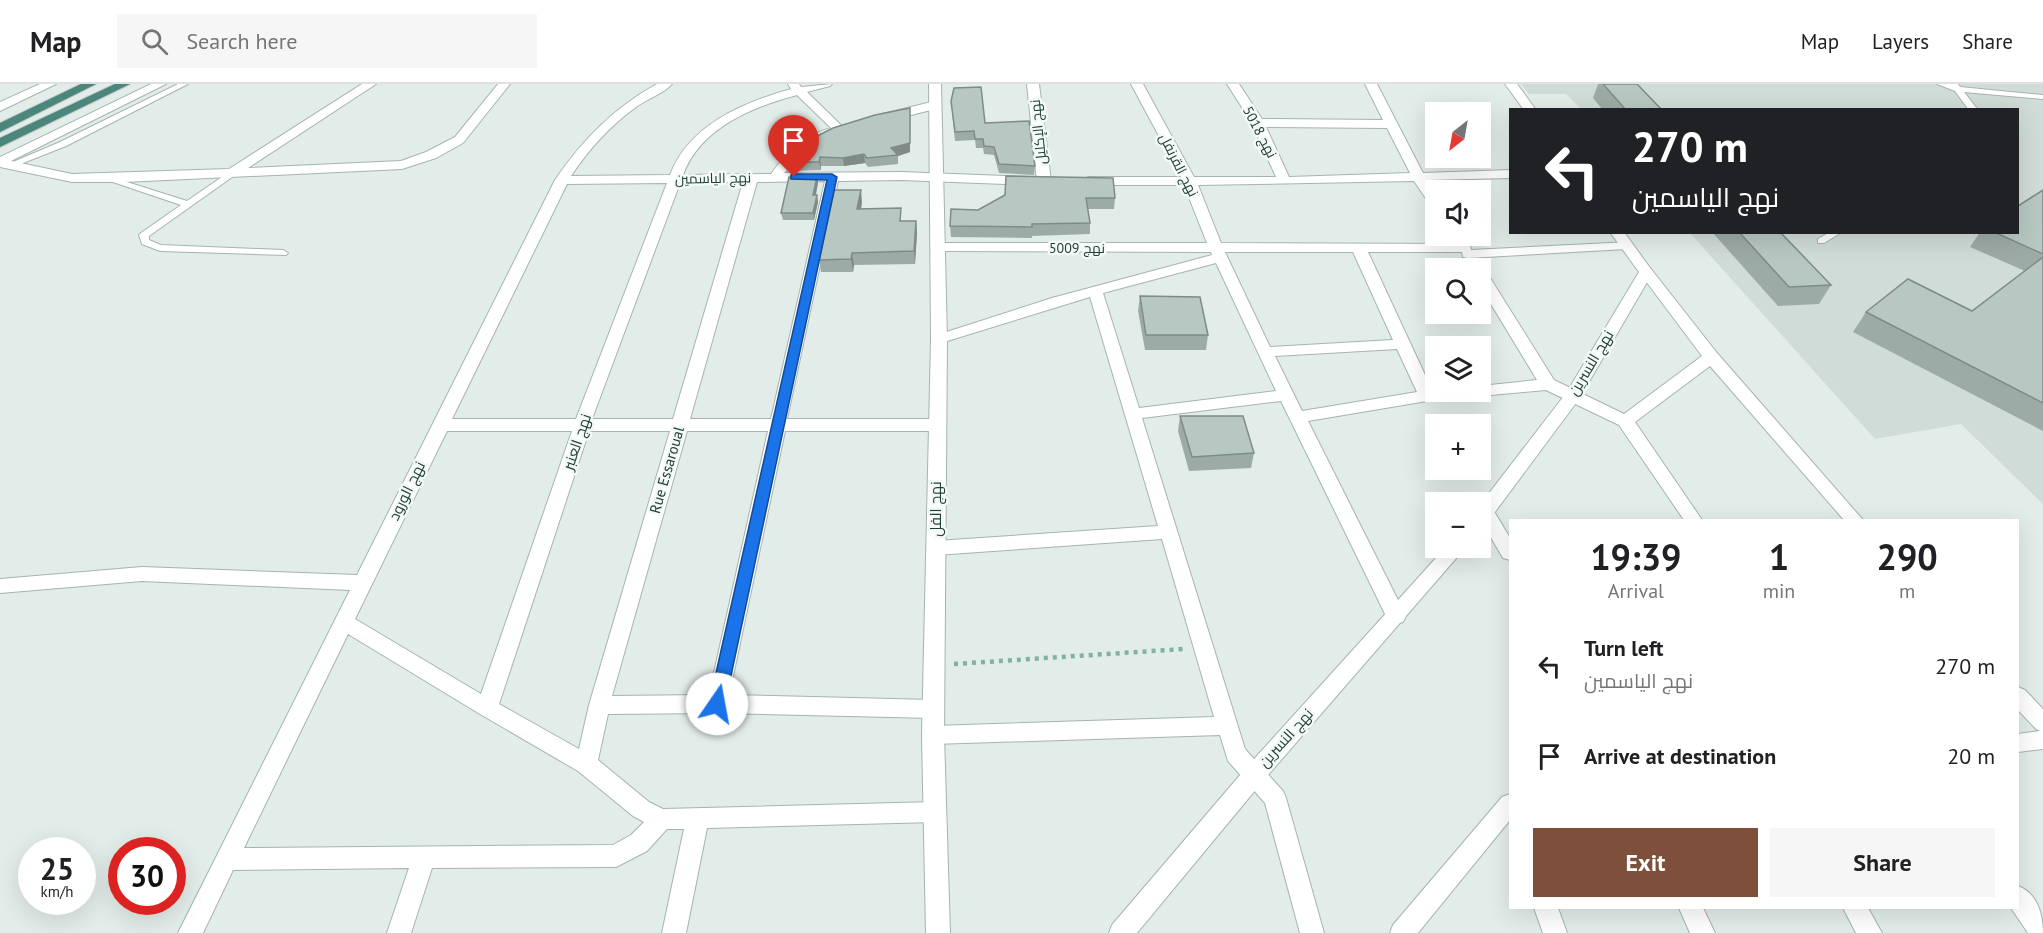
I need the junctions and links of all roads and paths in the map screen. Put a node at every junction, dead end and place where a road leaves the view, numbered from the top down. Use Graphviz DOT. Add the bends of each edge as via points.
graph roads {
  1 [pos="50,84"];
  2 [pos="90,84"];
  3 [pos="124,84"];
  4 [pos="160,84"];
  5 [pos="184,84"];
  6 [pos="370,84"];
  7 [pos="504,84"];
  8 [pos="666,84"];
  9 [pos="826,84"];
  10 [pos="935,84"];
  11 [pos="1033,84"];
  12 [pos="1137,84"];
  13 [pos="1233,84"];
  14 [pos="1371,84"];
  15 [pos="1511,84"];
  16 [pos="1941,84"];
  17 [pos="1956,86"];
  18 [pos="795,87"];
  19 [pos="2043,97"];
  20 [pos="935,105"];
  21 [pos="0,106"];
  22 [pos="1529,108"];
  23 [pos="1972,108"];
  24 [pos="873,121"];
  25 [pos="1258,123"];
  26 [pos="1390,123"];
  27 [pos="0,128"];
  28 [pos="0,143"];
  29 [pos="3,163"];
  30 [pos="232,173"];
  31 [pos="1509,174"];
  32 [pos="775,177"];
  33 [pos="832,177"];
  34 [pos="105,178"];
  35 [pos="675,178"];
  36 [pos="752,178"];
  37 [pos="937,178"];
  38 [pos="1419,178"];
  39 [pos="561,180"];
  40 [pos="1189,180"];
  41 [pos="1049,181"];
  42 [pos="1077,181"];
  43 [pos="1284,181"];
  44 [pos="1425,187"];
  45 [pos="189,204"];
  46 [pos="1618,234"];
  47 [pos="1834,234"];
  48 [pos="1821,241"];
  49 [pos="1626,245"];
  50 [pos="1463,246"];
  51 [pos="1491,246"];
  52 [pos="938,247"];
  53 [pos="1359,249"];
  54 [pos="1218,252"];
  55 [pos="283,253"];
  56 [pos="1646,272"];
  57 [pos="1095,290"];
  58 [pos="1491,291"];
  59 [pos="939,339"];
  60 [pos="1401,344"];
  61 [pos="1265,352"];
  62 [pos="1711,357"];
  63 [pos="1548,384"];
  64 [pos="1491,390"];
  65 [pos="1425,392"];
  66 [pos="1573,394"];
  67 [pos="1288,395"];
  68 [pos="1425,396"];
  69 [pos="1133,414"];
  70 [pos="1298,417"];
  71 [pos="1625,421"];
  72 [pos="439,425"];
  73 [pos="582,425"];
  74 [pos="680,425"];
  75 [pos="778,425"];
  76 [pos="936,425"];
  77 [pos="1491,505"];
  78 [pos="1692,519"];
  79 [pos="1853,519"];
  80 [pos="1491,527"];
  81 [pos="1170,531"];
  82 [pos="936,548"];
  83 [pos="1509,553"];
  84 [pos="1447,558"];
  85 [pos="362,583"];
  86 [pos="0,586"];
  87 [pos="1396,615"];
  88 [pos="343,621"];
  89 [pos="1205,648"];
  90 [pos="933,665"];
  91 [pos="2019,697"];
  92 [pos="717,704"];
  93 [pos="599,705"];
  94 [pos="487,708"];
  95 [pos="933,709"];
  96 [pos="2043,723"];
  97 [pos="1227,726"];
  98 [pos="933,735"];
  99 [pos="2043,740"];
  100 [pos="2019,743"];
  101 [pos="586,764"];
  102 [pos="1254,775"];
  103 [pos="1509,808"];
  104 [pos="935,812"];
  105 [pos="662,819"];
  106 [pos="697,819"];
  107 [pos="424,857"];
  108 [pos="226,859"];
  109 [pos="2019,898"];
  110 [pos="1546,909"];
  111 [pos="1691,909"];
  112 [pos="1856,909"];
  113 [pos="1129,929"];
  114 [pos="190,933"];
  115 [pos="399,933"];
  116 [pos="674,933"];
  117 [pos="938,933"];
  118 [pos="1311,933"];
  119 [pos="1402,933"];
  120 [pos="1555,933"];
  121 [pos="1703,933"];
  122 [pos="1870,933"];
  123 [pos="2042,933"];
  1 -- 21 [label="street"];
  2 -- 27 [label="highway"];
  3 -- 28 [label="highway"];
  4 -- 29 [label="street"];
  5 -- 29 [label="lane" via="63,144"];
  6 -- 30 [label="street"];
  7 -- 30 [label="street" via="459,140 402,165"];
  8 -- 39 [label="street, نهج الورود" via="612,117 585,145"];
  9 -- 18 [label="street, نهج العنبر"];
  10 -- 20 [label="street, نهج الفل"];
  11 -- 41 [label="street, نهج الإكليل"];
  12 -- 40 [label="street, نهج القرنفل"];
  13 -- 25 [label="street, نهج 5018"];
  14 -- 26 [label="street"];
  15 -- 22 [label="street"];
  16 -- 17 [label="lane"];
  17 -- 19 [label="lane"];
  17 -- 23 [label="lane"];
  18 -- 32 [label="street" via="845,128 804,144"];
  18 -- 35 [label="street, نهج العنبر" via="710,130 688,150"];
  20 -- 24 [label="street"];
  20 -- 37 [label="street, نهج الفل"];
  25 -- 26 [label="street"];
  25 -- 43 [label="street, نهج 5018"];
  26 -- 38 [label="street"];
  29 -- 34 [label="street" via="72,178"];
  30 -- 34 [label="street"];
  30 -- 45 [label="lane"];
  31 -- 38 [label="street"];
  32 -- 33 [label="street, نهج الياسمين"];
  32 -- 36 [label="street, نهج الياسمين"];
  33 -- 37 [label="street, نهج الياسمين"];
  33 -- 75 [label="street"];
  34 -- 45 [label="lane"];
  35 -- 36 [label="street, نهج الياسمين"];
  35 -- 39 [label="street, نهج الياسمين"];
  35 -- 73 [label="street, نهج العنبر"];
  36 -- 74 [label="street, Rue Essaroual"];
  37 -- 41 [label="street, نهج الياسمين"];
  37 -- 52 [label="street, نهج الفل"];
  38 -- 43 [label="street"];
  38 -- 44 [label="street"];
  39 -- 72 [label="street, نهج الورود"];
  40 -- 42 [label="street"];
  40 -- 43 [label="street"];
  40 -- 54 [label="street, نهج القرنفل"];
  45 -- 55 [label="lane" via="144,235 145,242 160,248"];
  46 -- 49 [label="street"];
  47 -- 48 [label="lane"];
  49 -- 51 [label="street"];
  49 -- 56 [label="street"];
  50 -- 53 [label="street"];
  52 -- 54 [label="street, نهج 5009"];
  52 -- 59 [label="street, نهج الفل"];
  53 -- 54 [label="street"];
  53 -- 60 [label="street"];
  54 -- 57 [label="street"];
  54 -- 61 [label="street, نهج القرنفل"];
  56 -- 62 [label="street"];
  56 -- 66 [label="street, نهج النسرين"];
  57 -- 59 [label="street"];
  57 -- 69 [label="street"];
  58 -- 63 [label="street"];
  59 -- 76 [label="street, نهج الفل"];
  60 -- 61 [label="street"];
  60 -- 65 [label="street"];
  61 -- 67 [label="street, نهج القرنفل"];
  62 -- 71 [label="street"];
  62 -- 79 [label="street"];
  63 -- 64 [label="street"];
  63 -- 66 [label="street"];
  66 -- 71 [label="street"];
  66 -- 77 [label="street, نهج النسرين"];
  67 -- 69 [label="street"];
  67 -- 70 [label="street, نهج القرنفل"];
  68 -- 70 [label="street"];
  69 -- 81 [label="street"];
  70 -- 87 [label="street, نهج القرنفل"];
  71 -- 78 [label="street"];
  72 -- 73 [label="street"];
  72 -- 85 [label="street, نهج الورود"];
  73 -- 74 [label="street"];
  73 -- 94 [label="street, نهج العنبر"];
  74 -- 75 [label="street"];
  74 -- 93 [label="street, Rue Essaroual"];
  75 -- 76 [label="street"];
  75 -- 92 [label="street"];
  76 -- 82 [label="street, نهج الفل"];
  80 -- 83 [label="street"];
  81 -- 82 [label="street"];
  81 -- 89 [label="street"];
  82 -- 90 [label="street, نهج الفل"];
  84 -- 87 [label="street, نهج النسرين"];
  85 -- 86 [label="street" via="142,574"];
  85 -- 88 [label="street, نهج الورود"];
  87 -- 102 [label="street, نهج النسرين"];
  88 -- 94 [label="street"];
  88 -- 108 [label="street, نهج الورود"];
  89 -- 90 [label="path"];
  89 -- 97 [label="street"];
  90 -- 95 [label="street, نهج الفل"];
  91 -- 96 [label="street"];
  92 -- 93 [label="street"];
  92 -- 95 [label="street"];
  93 -- 101 [label="street, Rue Essaroual"];
  94 -- 101 [label="street"];
  95 -- 98 [label="street, نهج الفل"];
  97 -- 98 [label="street"];
  97 -- 102 [label="street" via="1236,754"];
  98 -- 104 [label="street, نهج الفل"];
  99 -- 100 [label="street"];
  101 -- 105 [label="street" via="641,809"];
  102 -- 113 [label="street, نهج النسرين"];
  102 -- 118 [label="street" via="1275,798"];
  103 -- 119 [label="street"];
  104 -- 106 [label="street"];
  104 -- 117 [label="street, نهج الفل"];
  105 -- 106 [label="street"];
  105 -- 107 [label="street" via="639,843 616,856"];
  106 -- 116 [label="street"];
  107 -- 108 [label="street"];
  107 -- 115 [label="street"];
  108 -- 114 [label="street, نهج الورود"];
  109 -- 123 [label="street"];
  110 -- 120 [label="street"];
  111 -- 121 [label="street"];
  112 -- 122 [label="street"];
}
